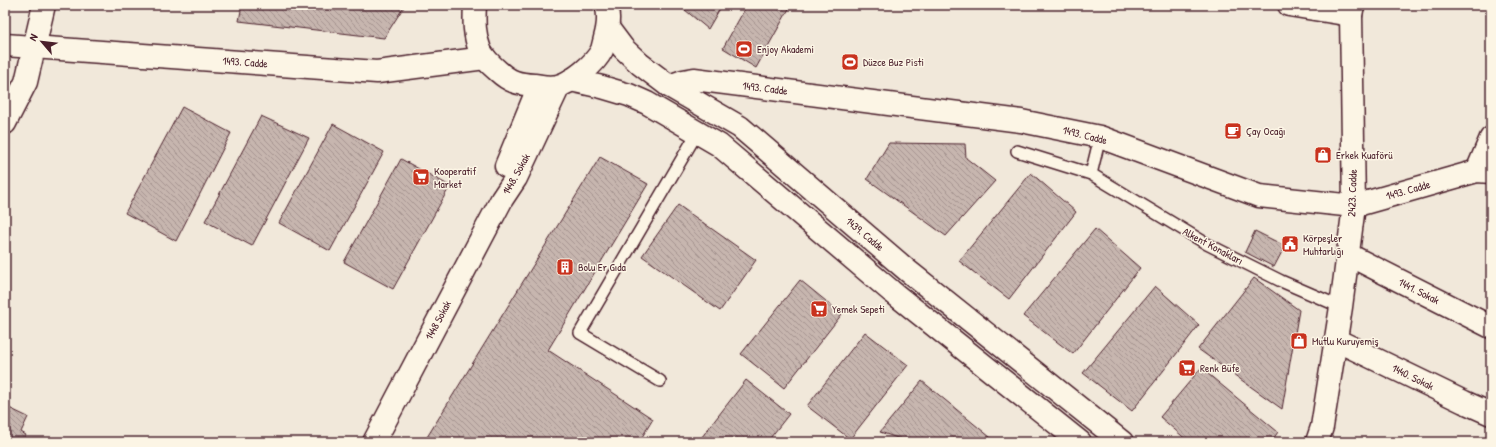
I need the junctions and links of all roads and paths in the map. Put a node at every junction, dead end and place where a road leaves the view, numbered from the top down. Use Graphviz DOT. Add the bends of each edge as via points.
graph roads {
  1 [pos="44,5"];
  2 [pos="475,5"];
  3 [pos="606,5"];
  4 [pos="1289,5"];
  5 [pos="1352,10"];
  6 [pos="608,28"];
  7 [pos="5,45"];
  8 [pos="33,46"];
  9 [pos="485,58"];
  10 [pos="556,84"];
  11 [pos="668,86"];
  12 [pos="5,123"];
  13 [pos="697,133"];
  14 [pos="1100,137"];
  15 [pos="1491,138"];
  16 [pos="1017,151"];
  17 [pos="1484,171"];
  18 [pos="1091,174"];
  19 [pos="502,199"];
  20 [pos="1354,206"];
  21 [pos="1347,254"];
  22 [pos="1341,307"];
  23 [pos="1491,327"];
  24 [pos="1336,340"];
  25 [pos="660,381"];
  26 [pos="1491,414"];
  27 [pos="1321,437"];
  28 [pos="374,442"];
  29 [pos="1080,442"];
  30 [pos="1122,442"];
  1 -- 8 [label="street"];
  2 -- 9 [label="street" via="474,28"];
  3 -- 6 [label="street"];
  4 -- 5 [label="street"];
  5 -- 20 [label="street, 2423. Cadde"];
  6 -- 10 [label="street" via="602,50 592,64"];
  6 -- 11 [label="street, 1439. Cadde" via="623,48"];
  7 -- 8 [label="street, 1493. Cadde"];
  8 -- 9 [label="street, 1493. Cadde" via="377,72"];
  8 -- 12 [label="street" via="26,82"];
  9 -- 10 [label="street" via="506,78 518,84"];
  10 -- 13 [label="street" via="602,87 629,95"];
  10 -- 19 [label="street, 1448. Sokak" via="503,172"];
  11 -- 14 [label="street, 1493. Cadde" via="694,79 1013,120"];
  11 -- 30 [label="street, 1439. Cadde" via="740,127 908,271"];
  13 -- 25 [label="lane" via="580,333"];
  13 -- 29 [label="street" via="719,145 891,291"];
  14 -- 18 [label="lane"];
  14 -- 20 [label="street, 1493. Cadde" via="1259,196"];
  15 -- 17 [label="street"];
  16 -- 18 [label="lane, Alkent Konakları"];
  17 -- 20 [label="street, 1493. Cadde"];
  18 -- 22 [label="lane, Alkent Konakları" via="1206,244 1280,281"];
  19 -- 28 [label="street, 1448 Sokak"];
  20 -- 21 [label="street, 2423. Cadde"];
  21 -- 22 [label="street, 2423. Cadde"];
  21 -- 23 [label="street, 1441. Sokak"];
  22 -- 24 [label="street, 2423. Cadde"];
  24 -- 26 [label="street, 1440. Sokak"];
  24 -- 27 [label="street, 2423. Cadde"];
}
